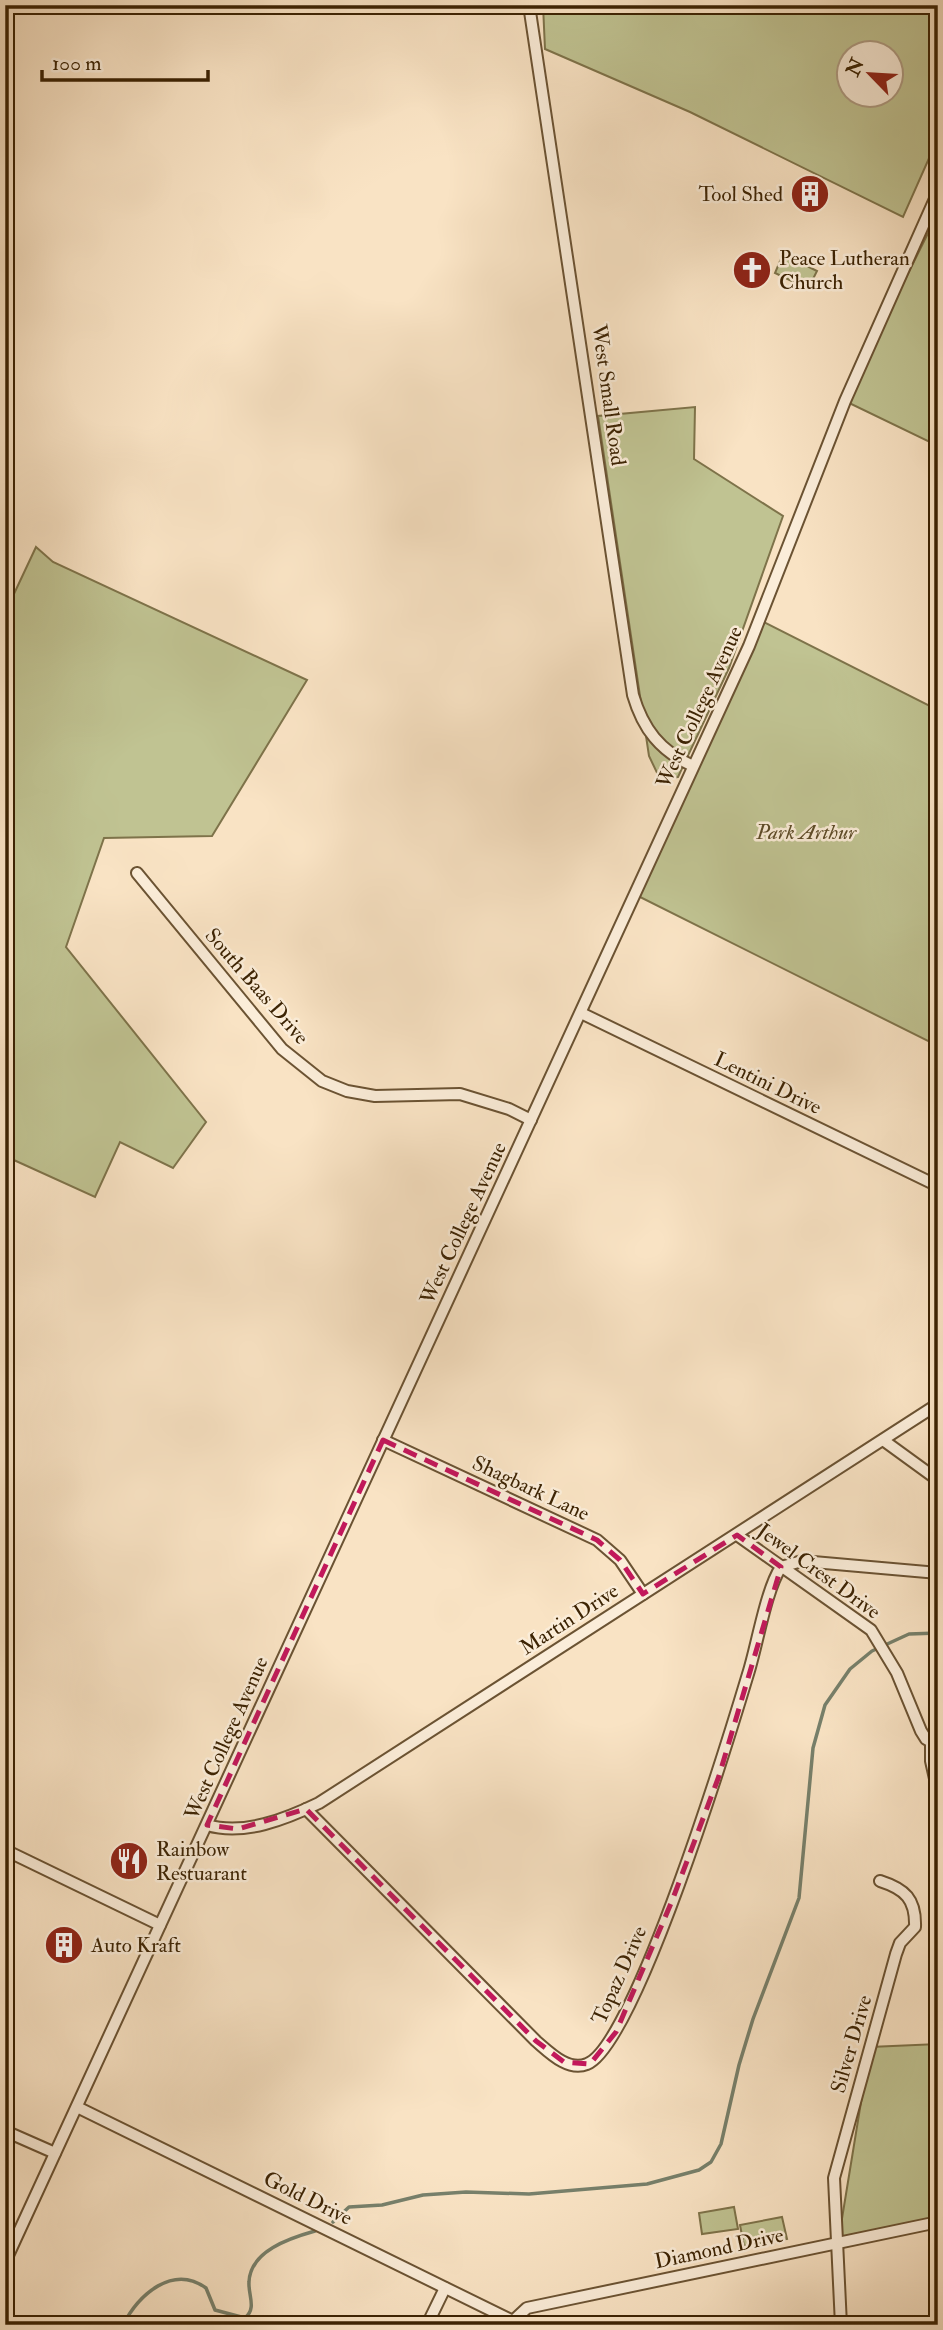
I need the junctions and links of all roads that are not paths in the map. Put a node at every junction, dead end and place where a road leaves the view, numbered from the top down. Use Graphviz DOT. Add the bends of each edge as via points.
graph roads {
  1 [pos="529,5"];
  2 [pos="938,192"];
  3 [pos="693,766"];
  4 [pos="137,873"];
  5 [pos="581,1013"];
  6 [pos="531,1120"];
  7 [pos="938,1186"];
  8 [pos="938,1404"];
  9 [pos="383,1440"];
  10 [pos="883,1440"];
  11 [pos="938,1480"];
  12 [pos="737,1535"];
  13 [pos="781,1567"];
  14 [pos="938,1573"];
  15 [pos="643,1594"];
  16 [pos="935,1745"];
  17 [pos="938,1792"];
  18 [pos="306,1809"];
  19 [pos="207,1825"];
  20 [pos="5,1850"];
  21 [pos="880,1881"];
  22 [pos="160,1925"];
  23 [pos="77,2107"];
  24 [pos="5,2131"];
  25 [pos="55,2153"];
  26 [pos="938,2222"];
  27 [pos="838,2243"];
  28 [pos="5,2262"];
  29 [pos="445,2288"];
  30 [pos="517,2323"];
  31 [pos="427,2325"];
  32 [pos="841,2325"];
  1 -- 3 [label="street, West Small Road" via="633,695 638,713 658,743"];
  2 -- 3 [label="street, West College Avenue" via="845,401 749,646"];
  3 -- 5 [label="street, West College Avenue"];
  4 -- 6 [label="street, South Baas Drive" via="282,1049 322,1081 375,1096 460,1094"];
  5 -- 6 [label="street, West College Avenue"];
  5 -- 7 [label="street, Lentini Drive"];
  6 -- 9 [label="street, West College Avenue"];
  8 -- 10 [label="street, Martin Drive"];
  9 -- 15 [label="street, Shagbark Lane" via="597,1541 620,1560"];
  9 -- 19 [label="street, West College Avenue"];
  10 -- 11 [label="street"];
  10 -- 12 [label="street, Martin Drive"];
  12 -- 13 [label="street, Jewel Crest Drive"];
  12 -- 15 [label="street, Martin Drive"];
  13 -- 14 [label="street" via="802,1561"];
  13 -- 16 [label="street, Jewel Crest Drive" via="871,1630 912,1713"];
  13 -- 18 [label="street, Topaz Drive" via="700,1829 627,2011 590,2064 564,2062 536,2041"];
  15 -- 18 [label="street, Martin Drive"];
  16 -- 17 [label="street" via="931,1761"];
  18 -- 19 [label="street, Martin Drive" via="246,1828"];
  19 -- 22 [label="street, West College Avenue"];
  20 -- 22 [label="street"];
  21 -- 27 [label="street, Silver Drive" via="904,1890 912,1901 915,1927 896,1954 842,2142 834,2178"];
  22 -- 23 [label="street, West College Avenue"];
  23 -- 25 [label="street, West College Avenue"];
  23 -- 29 [label="street, Gold Drive"];
  24 -- 25 [label="street"];
  25 -- 28 [label="street, West College Avenue"];
  26 -- 27 [label="street, Diamond Drive"];
  27 -- 30 [label="street, Diamond Drive" via="527,2308"];
  27 -- 32 [label="street"];
  29 -- 30 [label="street, Gold Drive"];
  29 -- 31 [label="street"];
}
